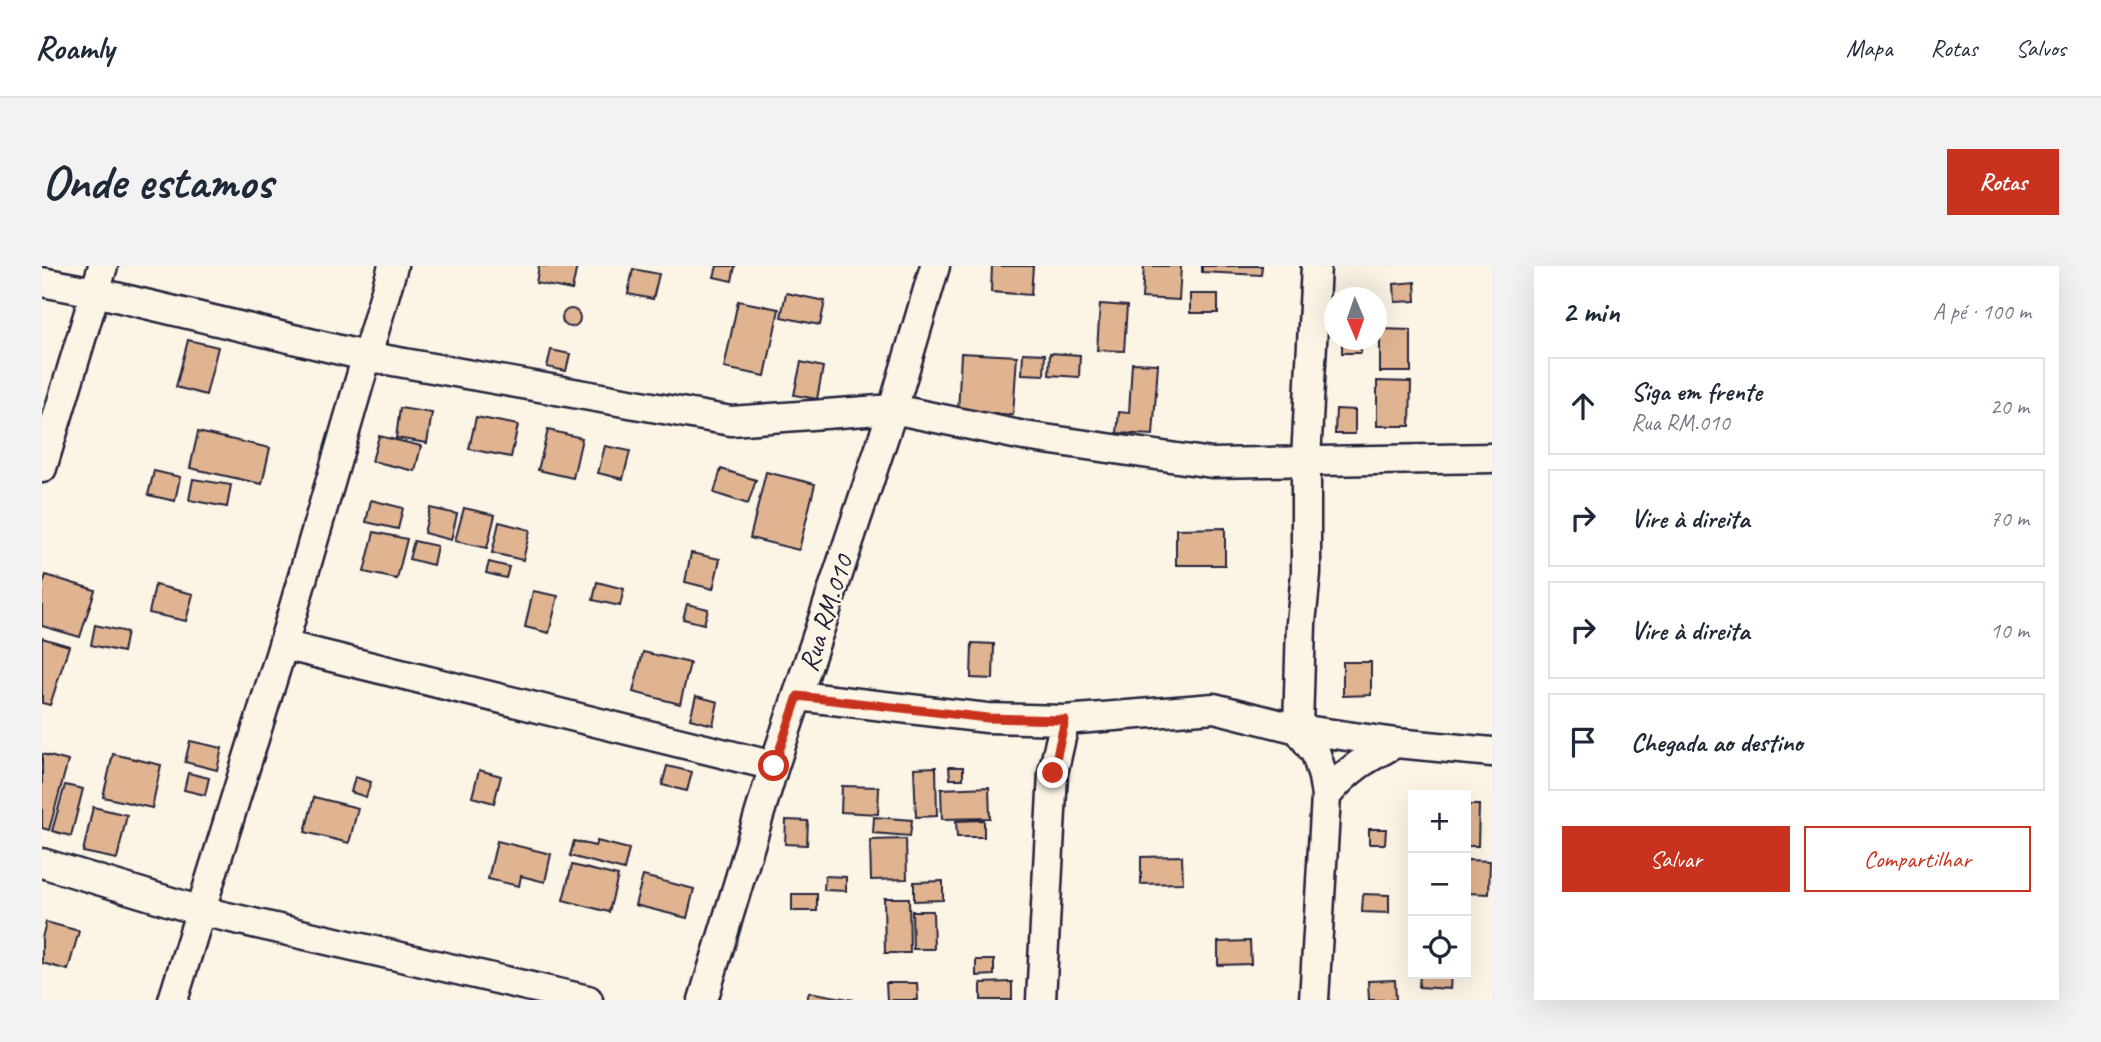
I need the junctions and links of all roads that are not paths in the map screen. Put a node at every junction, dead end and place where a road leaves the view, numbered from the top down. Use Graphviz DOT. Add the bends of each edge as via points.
graph roads {
  1 [pos="393,266"];
  2 [pos="935,266"];
  3 [pos="1315,266"];
  4 [pos="99,279"];
  5 [pos="42,282"];
  6 [pos="365,356"];
  7 [pos="893,409"];
  8 [pos="1492,458"];
  9 [pos="1306,460"];
  10 [pos="42,468"];
  11 [pos="283,645"];
  12 [pos="798,696"];
  13 [pos="1065,720"];
  14 [pos="1297,729"];
  15 [pos="1396,743"];
  16 [pos="1492,752"];
  17 [pos="774,766"];
  18 [pos="1326,796"];
  19 [pos="42,863"];
  20 [pos="201,911"];
  21 [pos="173,1000"];
  22 [pos="588,1000"];
  23 [pos="703,1000"];
  24 [pos="1041,1000"];
  25 [pos="1314,1000"];
  1 -- 6 [label="street"];
  2 -- 7 [label="street, Rua RM.010"];
  3 -- 9 [label="street"];
  4 -- 5 [label="street"];
  4 -- 6 [label="street"];
  4 -- 10 [label="street"];
  6 -- 7 [label="street" via="731,421"];
  6 -- 11 [label="street"];
  7 -- 9 [label="street" via="1024,436 1212,463"];
  7 -- 12 [label="street, Rua RM.010"];
  8 -- 9 [label="street"];
  9 -- 14 [label="street" via="1306,573"];
  11 -- 17 [label="street"];
  11 -- 20 [label="street"];
  12 -- 13 [label="street" via="987,718"];
  12 -- 17 [label="street, Rua RM.010"];
  13 -- 14 [label="street" via="1214,708"];
  13 -- 24 [label="street" via="1053,773"];
  14 -- 15 [label="street"];
  14 -- 18 [label="street" via="1315,754"];
  15 -- 16 [label="street"];
  15 -- 18 [label="street" via="1360,762"];
  17 -- 23 [label="street, Rua RM.010"];
  18 -- 25 [label="street"];
  19 -- 20 [label="street"];
  20 -- 21 [label="street"];
  20 -- 22 [label="street"];
}
